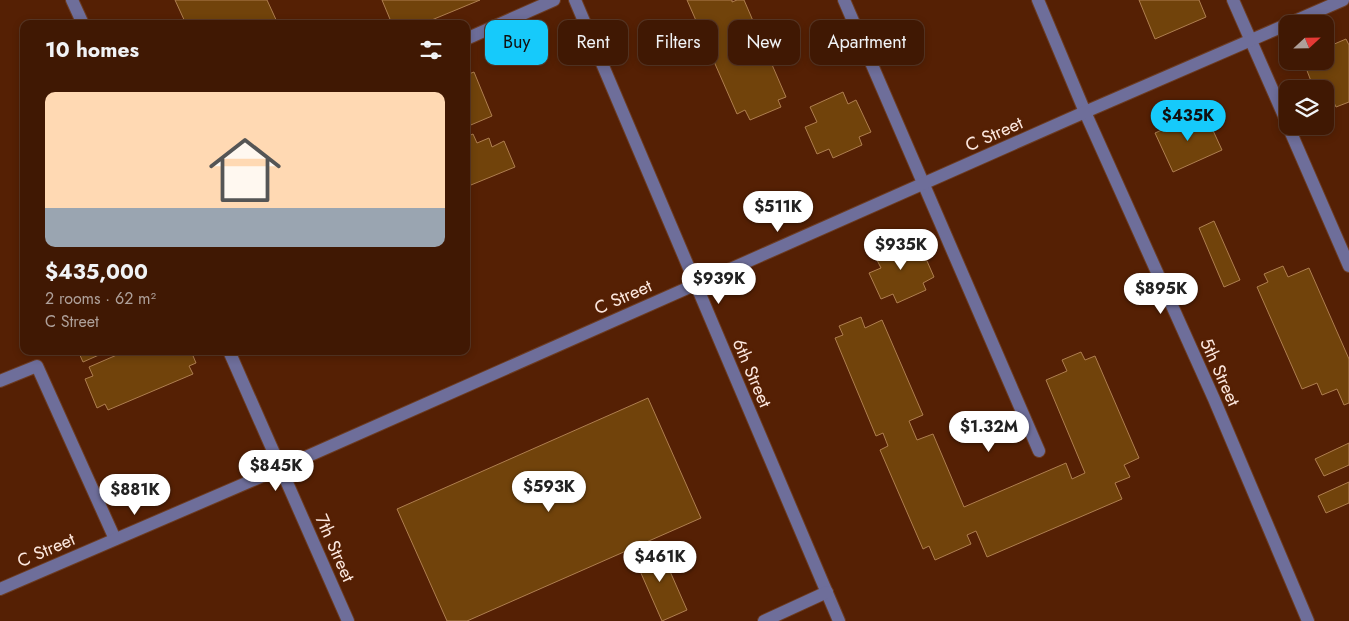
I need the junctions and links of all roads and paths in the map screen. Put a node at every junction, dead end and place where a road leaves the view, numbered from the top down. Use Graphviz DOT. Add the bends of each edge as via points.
graph roads {
  1 [pos="72,0"];
  2 [pos="554,0"];
  3 [pos="575,0"];
  4 [pos="844,0"];
  5 [pos="1038,0"];
  6 [pos="1233,0"];
  7 [pos="1343,0"];
  8 [pos="1309,15"];
  9 [pos="81,20"];
  10 [pos="1279,28"];
  11 [pos="470,37"];
  12 [pos="1250,40"];
  13 [pos="1279,106"];
  14 [pos="1085,112"];
  15 [pos="1292,135"];
  16 [pos="923,184"];
  17 [pos="1349,266"];
  18 [pos="695,284"];
  19 [pos="231,355"];
  20 [pos="0,381"];
  21 [pos="1039,452"];
  22 [pos="281,468"];
  23 [pos="115,540"];
  24 [pos="0,589"];
  25 [pos="826,592"];
  26 [pos="348,621"];
  27 [pos="764,621"];
  28 [pos="839,621"];
  29 [pos="1308,621"];
  1 -- 9 [label="street"];
  2 -- 11 [label="street"];
  3 -- 18 [label="street, 6th Street"];
  4 -- 16 [label="street"];
  5 -- 14 [label="street, 5th Street"];
  6 -- 12 [label="street"];
  7 -- 8 [label="street, C Street"];
  10 -- 12 [label="street, C Street"];
  12 -- 13 [label="street"];
  12 -- 14 [label="street, C Street"];
  14 -- 16 [label="street, C Street"];
  14 -- 29 [label="street, 5th Street" via="1214,399"];
  15 -- 17 [label="street"];
  16 -- 18 [label="street, C Street"];
  16 -- 21 [label="street"];
  18 -- 22 [label="street, C Street"];
  18 -- 25 [label="street, 6th Street"];
  19 -- 22 [label="street, 7th Street"];
  20 -- 23 [label="street" via="37,366"];
  22 -- 23 [label="street, C Street"];
  22 -- 26 [label="street, 7th Street"];
  23 -- 24 [label="street, C Street"];
  25 -- 27 [label="street"];
  25 -- 28 [label="street, 6th Street"];
}
